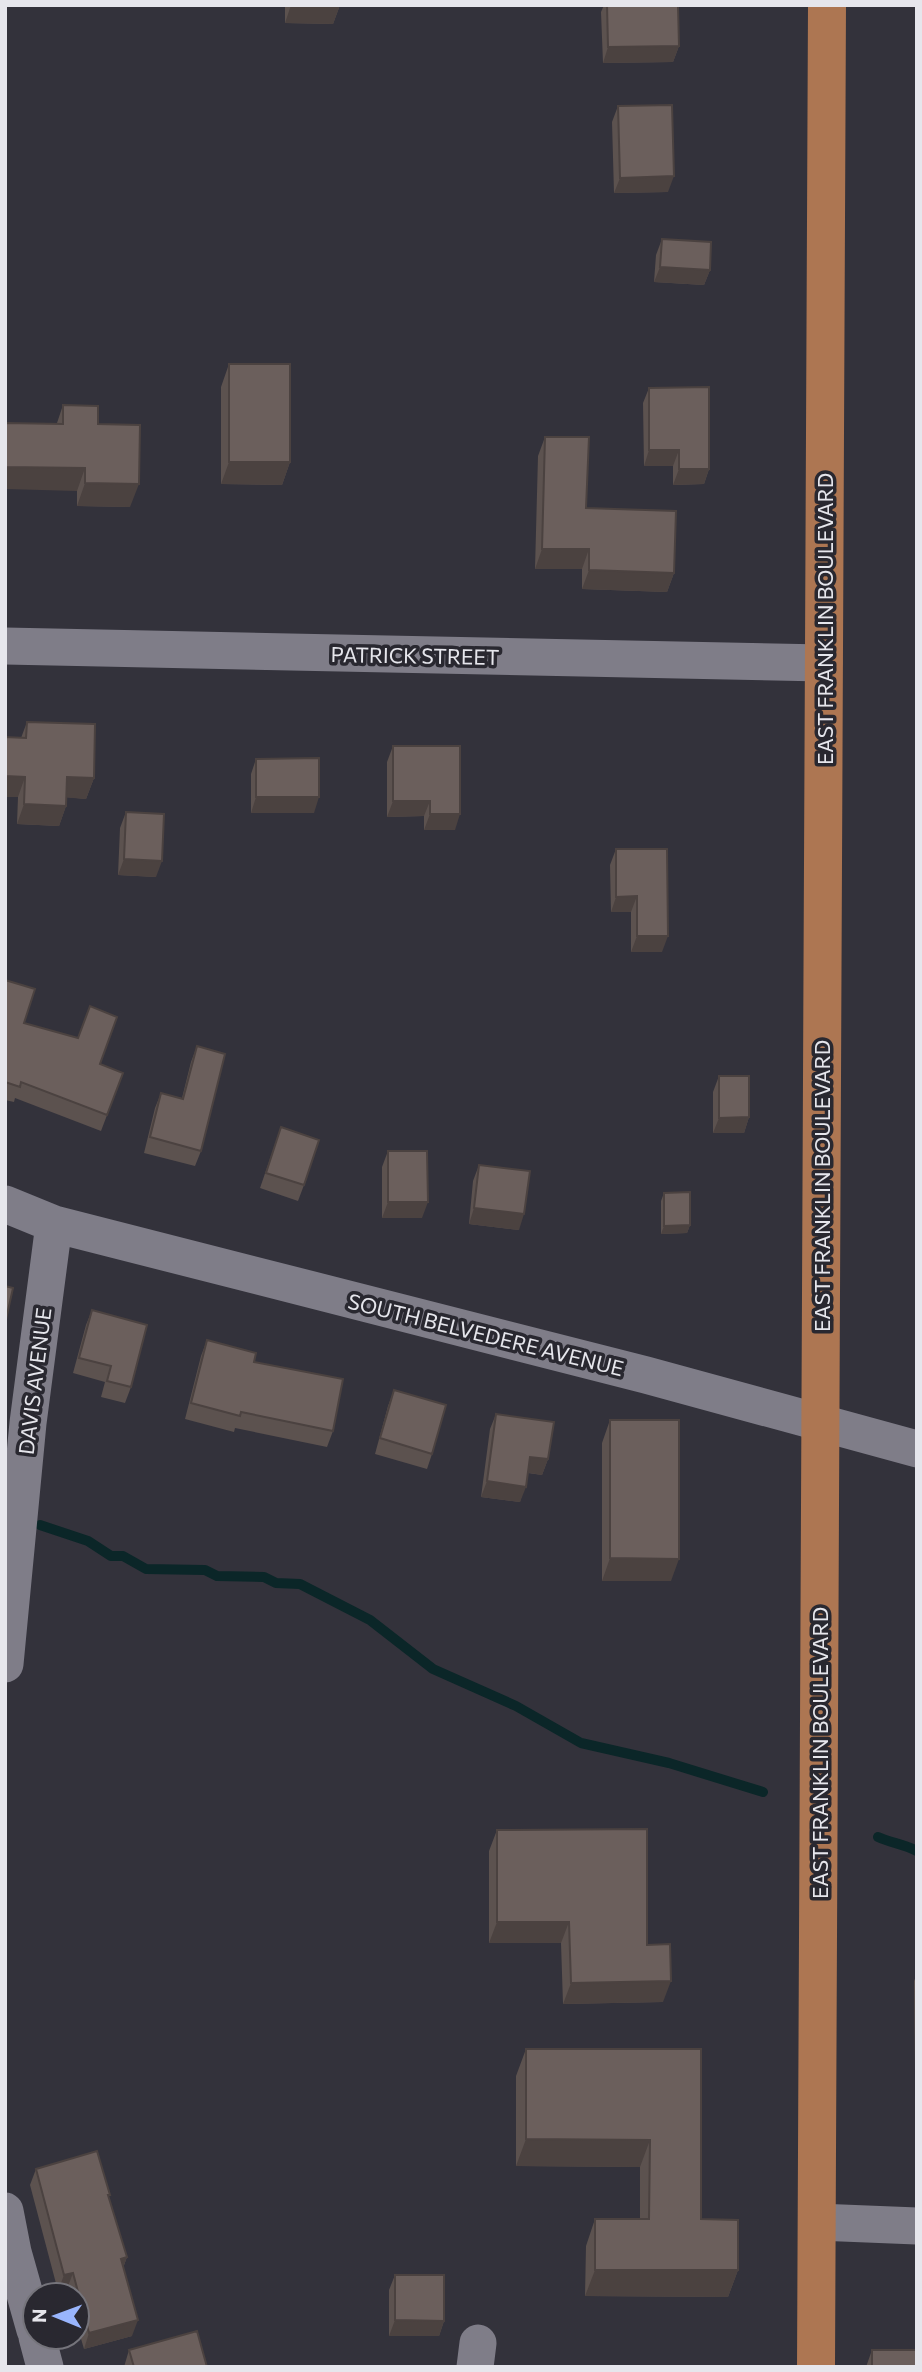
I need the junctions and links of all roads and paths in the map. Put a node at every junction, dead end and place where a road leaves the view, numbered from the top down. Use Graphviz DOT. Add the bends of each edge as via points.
graph roads {
  1 [pos="827,5"];
  2 [pos="5,646"];
  3 [pos="824,663"];
  4 [pos="5,1204"];
  5 [pos="54,1224"];
  6 [pos="820,1421"];
  7 [pos="917,1449"];
  8 [pos="5,1664"];
  9 [pos="5,2211"];
  10 [pos="817,2222"];
  11 [pos="917,2226"];
  12 [pos="21,2281"];
  13 [pos="816,2367"];
  1 -- 3 [label="main road, EAST FRANKLIN BOULEVARD"];
  2 -- 3 [label="street, PATRICK STREET"];
  3 -- 6 [label="main road, EAST FRANKLIN BOULEVARD"];
  4 -- 5 [label="street, SOUTH BELVEDERE AVENUE"];
  5 -- 6 [label="street, SOUTH BELVEDERE AVENUE"];
  5 -- 8 [label="street, DAVIS AVENUE" via="28,1423"];
  6 -- 7 [label="street, SOUTH BELVEDERE AVENUE"];
  6 -- 10 [label="main road, EAST FRANKLIN BOULEVARD"];
  9 -- 12 [label="street"];
  10 -- 11 [label="street"];
  10 -- 13 [label="main road, EAST FRANKLIN BOULEVARD"];
}
